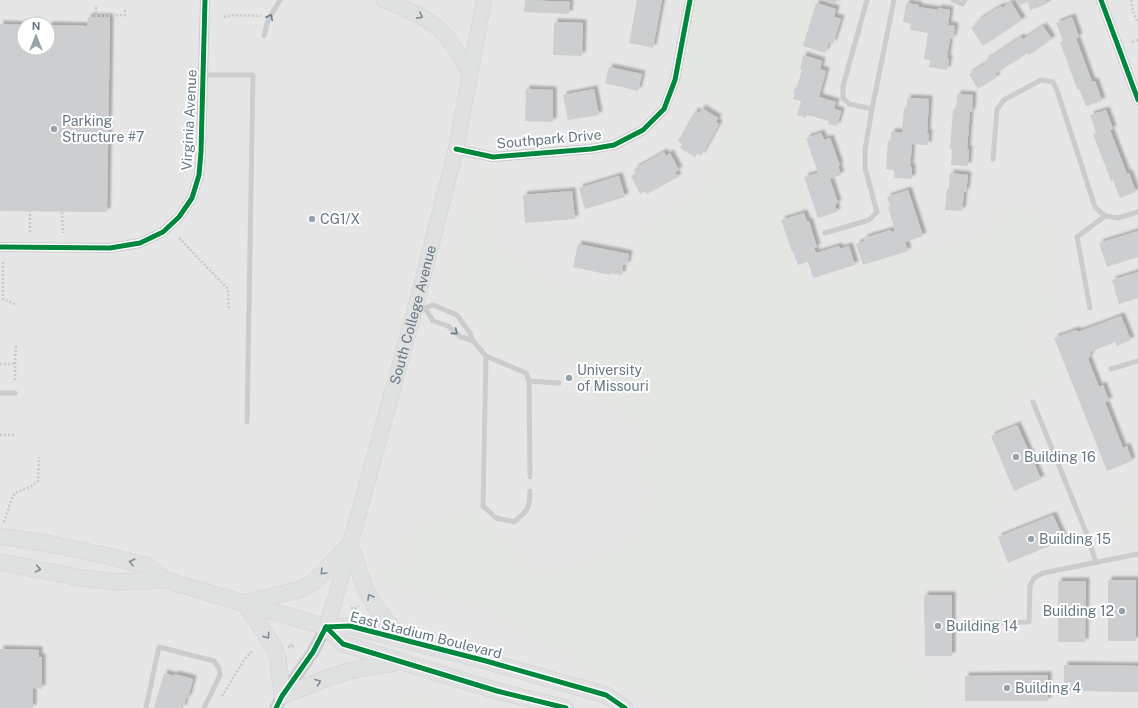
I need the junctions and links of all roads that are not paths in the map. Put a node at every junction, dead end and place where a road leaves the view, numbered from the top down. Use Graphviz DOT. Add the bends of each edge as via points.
graph roads {
  1 [pos="205,0"];
  2 [pos="280,0"];
  3 [pos="384,0"];
  4 [pos="484,0"];
  5 [pos="690,0"];
  6 [pos="867,0"];
  7 [pos="894,0"];
  8 [pos="953,0"];
  9 [pos="965,0"];
  10 [pos="1101,0"];
  11 [pos="264,36"];
  12 [pos="203,75"];
  13 [pos="470,75"];
  14 [pos="1138,100"];
  15 [pos="872,109"];
  16 [pos="456,149"];
  17 [pos="993,159"];
  18 [pos="1138,212"];
  19 [pos="1105,216"];
  20 [pos="825,233"];
  21 [pos="0,247"];
  22 [pos="421,307"];
  23 [pos="1090,308"];
  24 [pos="472,340"];
  25 [pos="486,356"];
  26 [pos="1138,361"];
  27 [pos="1111,369"];
  28 [pos="529,381"];
  29 [pos="559,383"];
  30 [pos="0,393"];
  31 [pos="15,393"];
  32 [pos="1033,402"];
  33 [pos="247,422"];
  34 [pos="530,477"];
  35 [pos="530,491"];
  36 [pos="2,531"];
  37 [pos="350,544"];
  38 [pos="1138,554"];
  39 [pos="0,562"];
  40 [pos="1096,563"];
  41 [pos="165,580"];
  42 [pos="245,604"];
  43 [pos="970,623"];
  44 [pos="326,627"];
  45 [pos="402,639"];
  46 [pos="402,662"];
  47 [pos="279,702"];
  48 [pos="146,708"];
  49 [pos="204,708"];
  50 [pos="566,708"];
  51 [pos="625,708"];
  1 -- 12 [label="street, Virginia Avenue"];
  11 -- 2 [label="lane, one-way" via="268,20"];
  3 -- 13 [label="main road, one-way" via="434,25 452,44"];
  4 -- 13 [label="main road, South College Avenue"];
  5 -- 16 [label="street, Southpark Drive" via="675,80 664,109 644,130 614,145 591,149 493,157"];
  6 -- 15 [label="lane" via="843,86 843,98 849,104"];
  7 -- 15 [label="lane"];
  8 -- 9 [label="lane" via="962,4"];
  10 -- 14 [label="street"];
  12 -- 21 [label="street, Virginia Avenue" via="199,175 192,198 179,217 163,232 140,243 110,248"];
  12 -- 33 [label="lane" via="253,75"];
  13 -- 16 [label="main road, South College Avenue"];
  15 -- 20 [label="lane" via="865,150 865,168 877,212 869,220"];
  16 -- 22 [label="main road, South College Avenue"];
  17 -- 19 [label="lane" via="997,109 1004,100 1041,80 1053,82 1095,207"];
  18 -- 19 [label="lane" via="1118,218"];
  19 -- 23 [label="lane" via="1078,237"];
  22 -- 24 [label="lane, one-way" via="433,321 448,326 461,337"];
  22 -- 24 [label="lane" via="433,305 457,315"];
  22 -- 37 [label="main road, South College Avenue"];
  24 -- 25 [label="lane"];
  25 -- 28 [label="lane" via="526,373"];
  25 -- 35 [label="lane" via="483,506 496,518 514,522 527,511"];
  26 -- 27 [label="lane"];
  28 -- 29 [label="lane"];
  28 -- 34 [label="lane"];
  30 -- 31 [label="lane"];
  32 -- 40 [label="lane" via="1088,537"];
  41 -- 36 [label="main road, East Stadium Boulevard, one-way" via="148,566"];
  37 -- 42 [label="main road, one-way" via="315,581 299,590"];
  37 -- 44 [label="main road, South College Avenue"];
  45 -- 37 [label="main road, one-way" via="376,608 366,591"];
  38 -- 40 [label="lane"];
  39 -- 41 [label="main road, East Stadium Boulevard, one-way" via="81,578 117,582"];
  40 -- 43 [label="lane" via="1043,573 1034,578 1030,586 1029,622"];
  41 -- 42 [label="main road, East Stadium Boulevard"];
  42 -- 44 [label="main road, East Stadium Boulevard"];
  42 -- 47 [label="main road, one-way" via="278,657"];
  44 -- 45 [label="main road, East Stadium Boulevard" via="350,626"];
  44 -- 46 [label="main road, East Stadium Boulevard" via="343,644"];
  44 -- 47 [label="street"];
  45 -- 51 [label="main road, East Stadium Boulevard" via="606,695"];
  47 -- 46 [label="main road, one-way" via="335,674"];
  46 -- 50 [label="main road, East Stadium Boulevard" via="497,691"];
  48 -- 49 [label="lane" via="159,647 214,661 220,675"];
}
